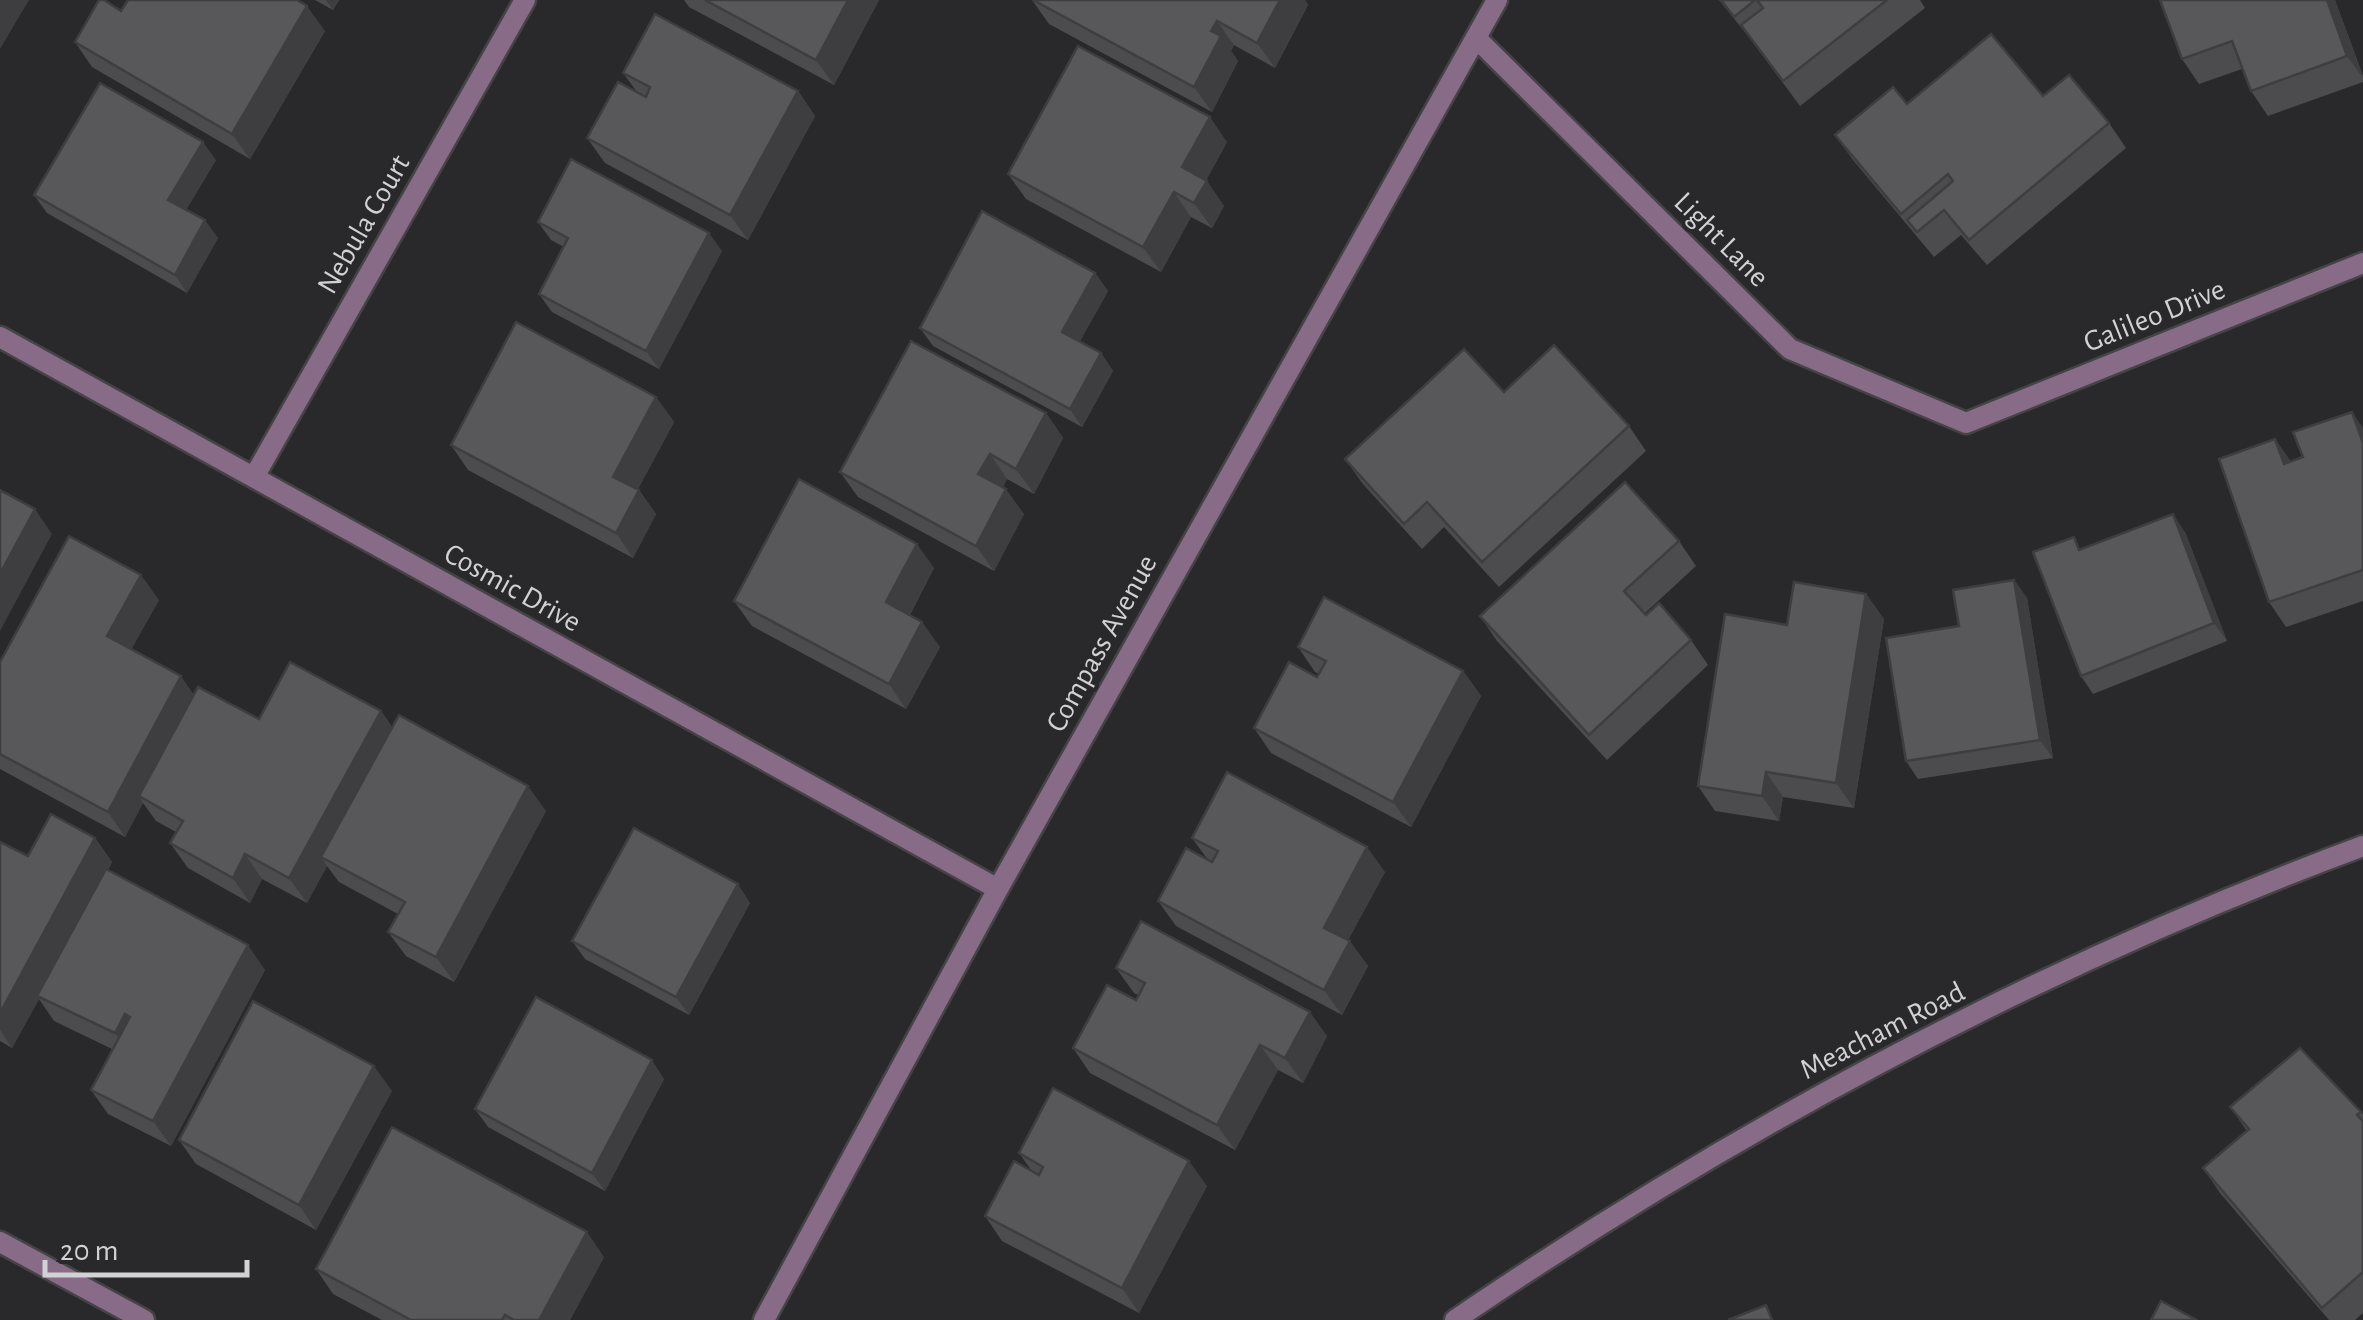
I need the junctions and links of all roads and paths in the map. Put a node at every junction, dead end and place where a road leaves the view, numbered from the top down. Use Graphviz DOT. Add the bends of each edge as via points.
graph roads {
  1 [pos="525,0"];
  2 [pos="1497,0"];
  3 [pos="1476,38"];
  4 [pos="2363,263"];
  5 [pos="0,337"];
  6 [pos="1966,423"];
  7 [pos="254,477"];
  8 [pos="2363,846"];
  9 [pos="998,889"];
  10 [pos="0,1242"];
  11 [pos="142,1320"];
  12 [pos="764,1320"];
  13 [pos="1455,1320"];
  1 -- 7 [label="street, Nebula Court"];
  2 -- 3 [label="street, Compass Avenue"];
  3 -- 6 [label="street, Light Lane" via="1790,350"];
  3 -- 9 [label="street, Compass Avenue"];
  4 -- 6 [label="street, Galileo Drive"];
  5 -- 7 [label="street, Cosmic Drive"];
  7 -- 9 [label="street, Cosmic Drive"];
  8 -- 13 [label="street, Meacham Road" via="2076,966 1805,1102"];
  9 -- 12 [label="street, Compass Avenue"];
  10 -- 11 [label="street"];
}
